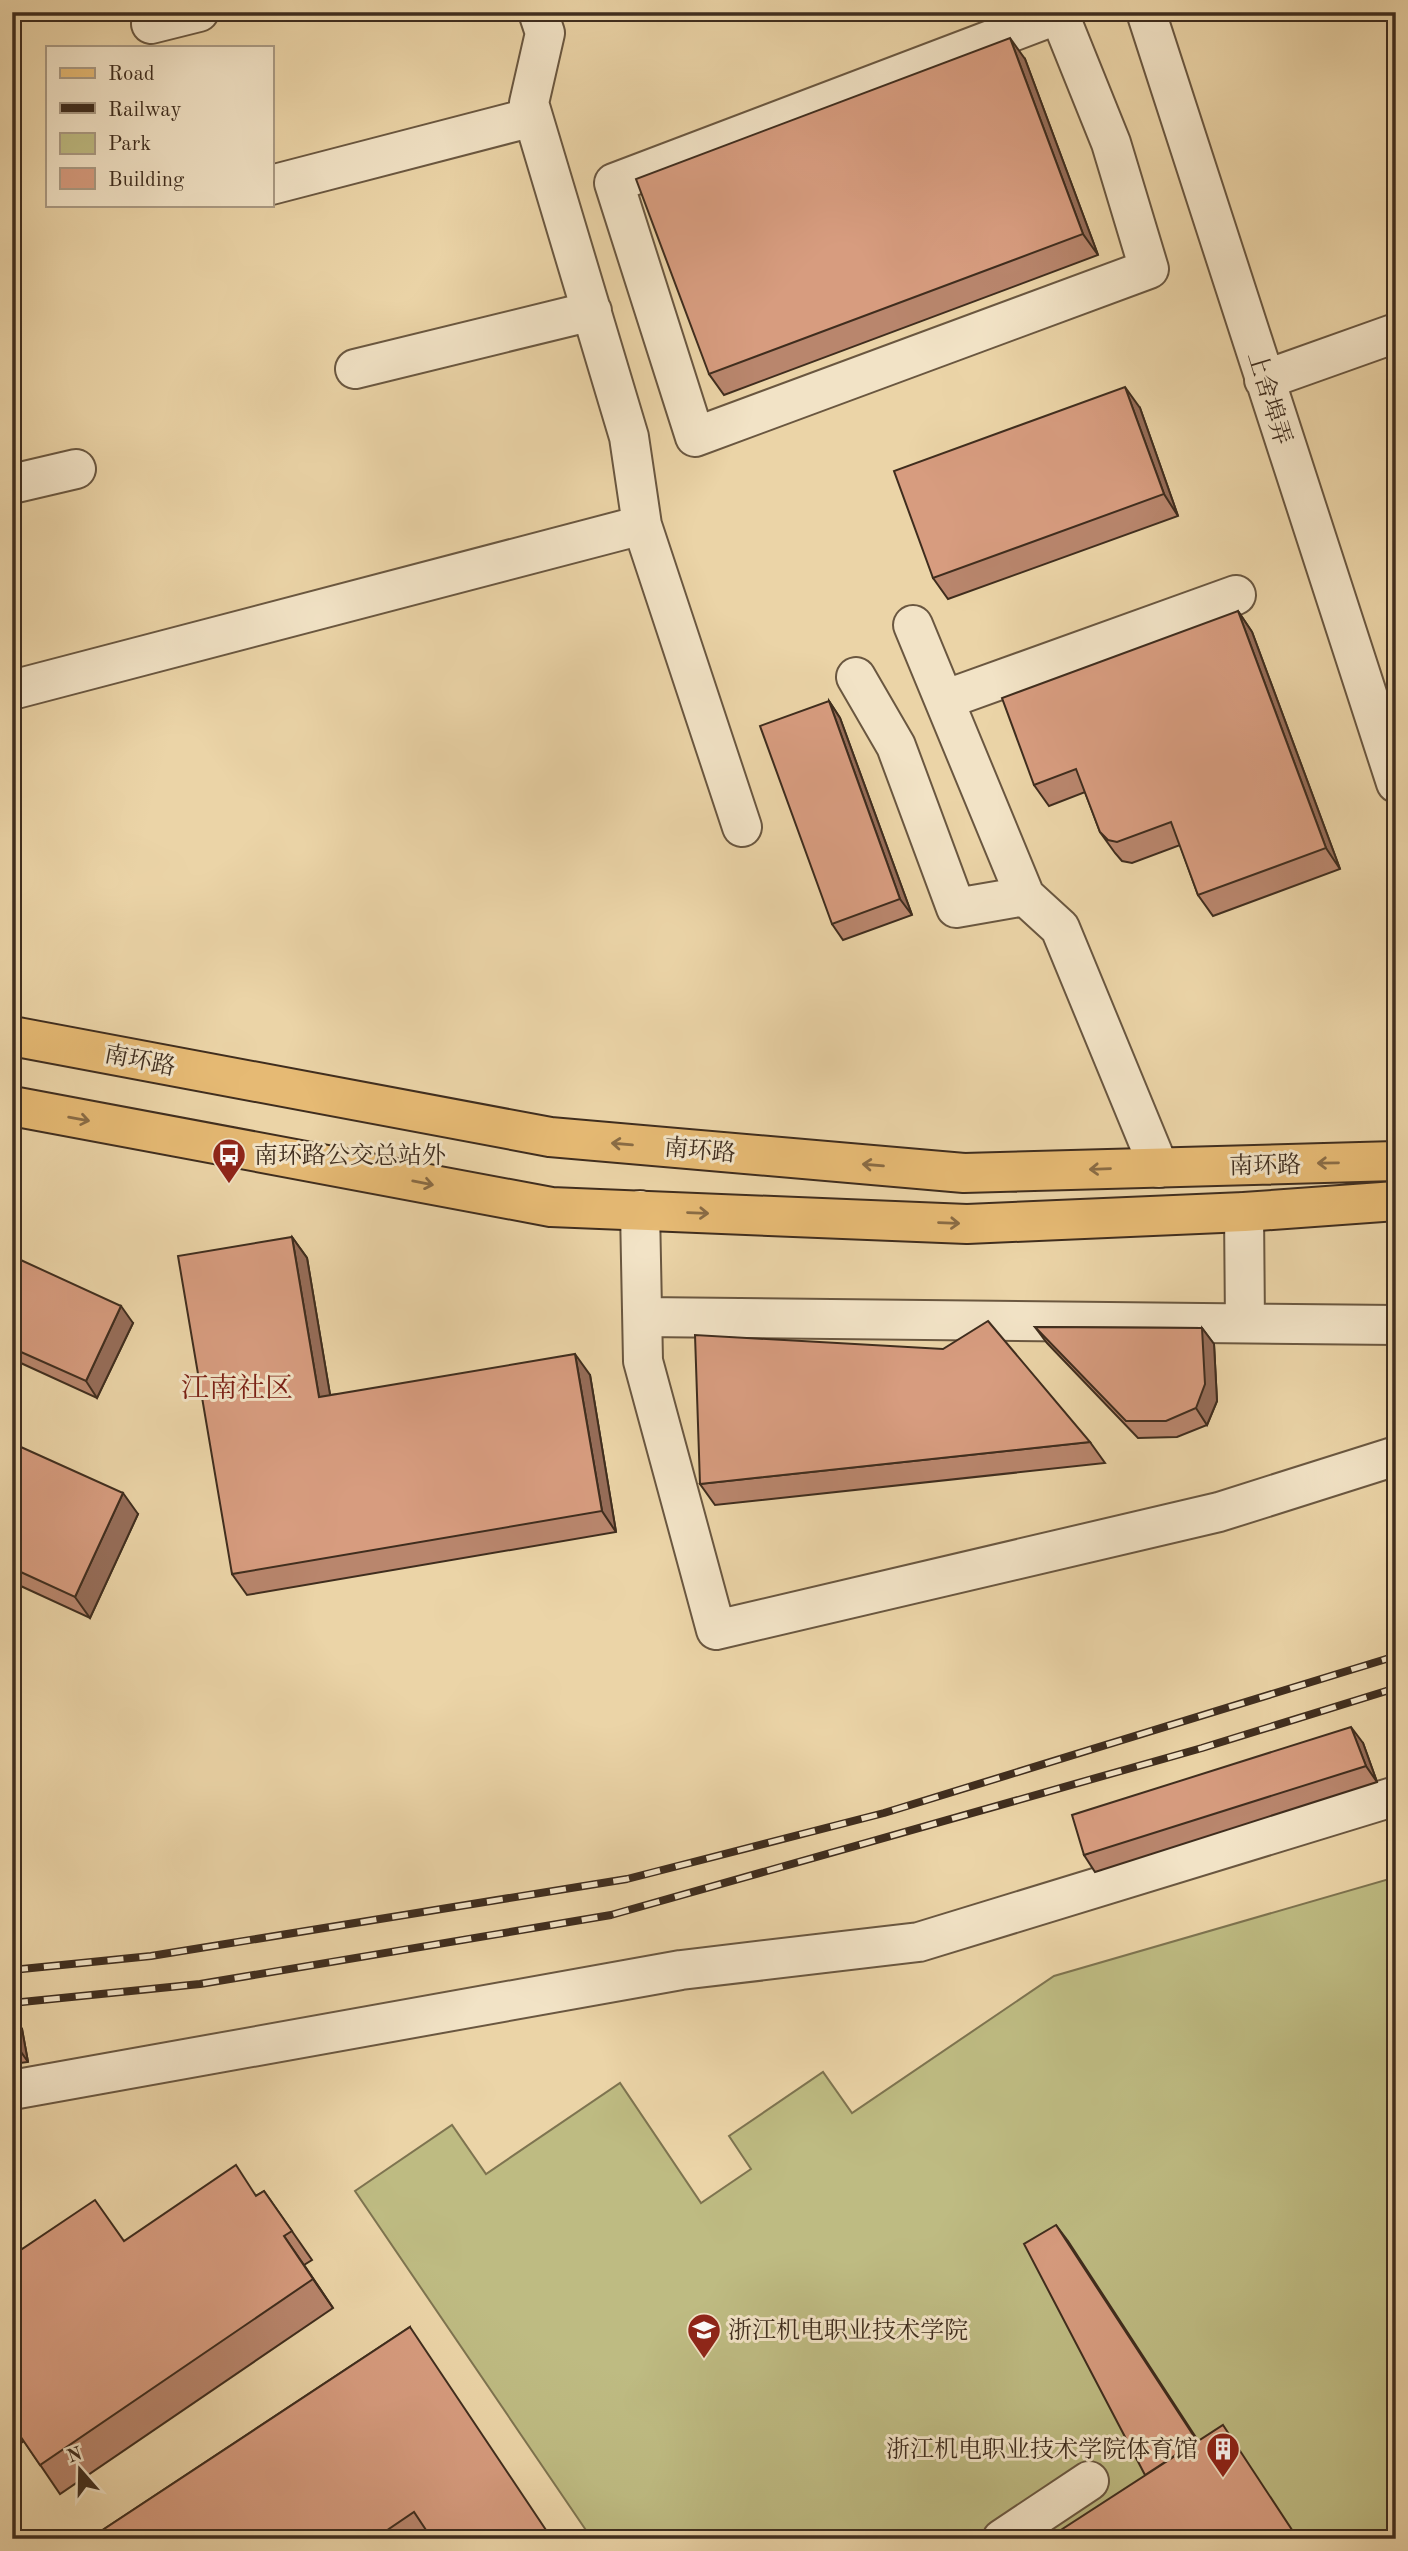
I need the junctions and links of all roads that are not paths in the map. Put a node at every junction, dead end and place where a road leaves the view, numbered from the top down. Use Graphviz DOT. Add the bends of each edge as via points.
graph roads {
  1 [pos="199,12"];
  2 [pos="538,12"];
  3 [pos="1146,12"];
  4 [pos="1062,13"];
  5 [pos="151,24"];
  6 [pos="534,117"];
  7 [pos="273,184"];
  8 [pos="592,311"];
  9 [pos="1396,333"];
  10 [pos="355,369"];
  11 [pos="1264,380"];
  12 [pos="76,469"];
  13 [pos="12,484"];
  14 [pos="642,525"];
  15 [pos="1236,595"];
  16 [pos="913,625"];
  17 [pos="856,677"];
  18 [pos="12,690"];
  19 [pos="944,700"];
  20 [pos="1396,783"];
  21 [pos="742,827"];
  22 [pos="1025,896"];
  23 [pos="12,1036"];
  24 [pos="12,1106"];
  25 [pos="1396,1161"];
  26 [pos="1158,1168"];
  27 [pos="1396,1200"];
  28 [pos="640,1210"];
  29 [pos="1244,1212"];
  30 [pos="643,1317"];
  31 [pos="1245,1323"];
  32 [pos="1396,1325"];
  33 [pos="1396,1455"];
  34 [pos="1396,1796"];
  35 [pos="12,2090"];
  36 [pos="1089,2480"];
  37 [pos="1002,2539"];
  1 -- 5 [label="street"];
  2 -- 6 [label="street" via="545,33 529,103"];
  3 -- 11 [label="street, 上舍埠弄"];
  4 -- 4 [label="street" via="614,183 695,437 1149,269 1111,143"];
  6 -- 7 [label="street"];
  6 -- 8 [label="street"];
  8 -- 10 [label="street"];
  8 -- 14 [label="street" via="629,437"];
  9 -- 11 [label="street"];
  11 -- 20 [label="street, 上舍埠弄"];
  12 -- 13 [label="street"];
  14 -- 18 [label="street"];
  14 -- 21 [label="street"];
  15 -- 19 [label="street"];
  16 -- 19 [label="street"];
  17 -- 22 [label="street" via="896,746 956,908"];
  19 -- 22 [label="street"];
  22 -- 26 [label="street" via="1060,929"];
  26 -- 23 [label="main road, 南环路, one-way" via="964,1173 550,1137"];
  24 -- 28 [label="main road, 南环路, one-way" via="551,1206"];
  25 -- 26 [label="main road, 南环路, one-way"];
  27 -- 29 [label="main road, 南环路"];
  28 -- 29 [label="main road, 南环路, one-way" via="967,1224"];
  28 -- 30 [label="street"];
  29 -- 31 [label="street"];
  30 -- 31 [label="street"];
  30 -- 33 [label="street" via="643,1361 716,1630 1219,1512"];
  31 -- 32 [label="street"];
  34 -- 35 [label="street" via="919,1942 681,1970"];
  36 -- 37 [label="street"];
}
